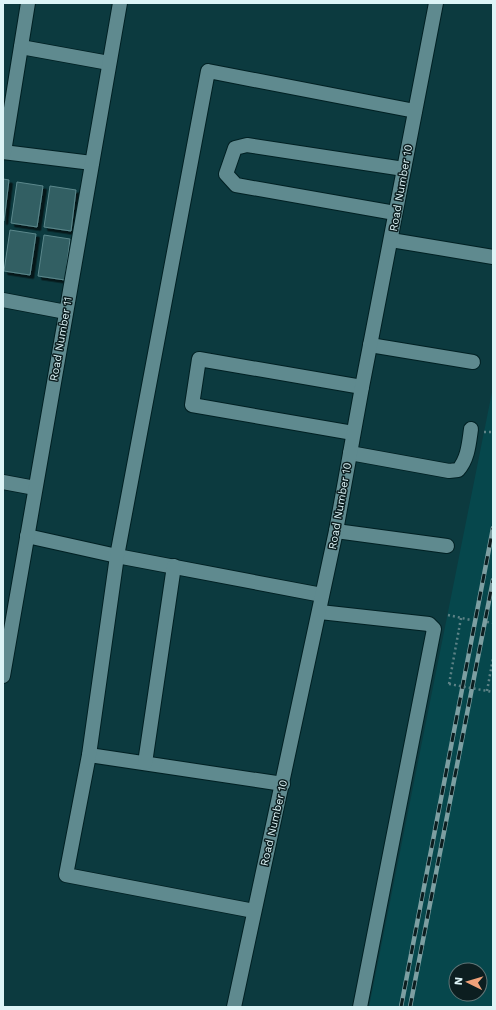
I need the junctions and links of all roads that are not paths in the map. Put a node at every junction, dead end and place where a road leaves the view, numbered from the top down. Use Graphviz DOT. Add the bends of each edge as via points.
graph roads {
  1 [pos="28,3"];
  2 [pos="120,3"];
  3 [pos="436,3"];
  4 [pos="21,47"];
  5 [pos="109,63"];
  6 [pos="414,111"];
  7 [pos="3,152"];
  8 [pos="92,163"];
  9 [pos="404,168"];
  10 [pos="395,213"];
  11 [pos="391,240"];
  12 [pos="493,257"];
  13 [pos="3,300"];
  14 [pos="66,312"];
  15 [pos="370,345"];
  16 [pos="473,362"];
  17 [pos="362,387"];
  18 [pos="478,431"];
  19 [pos="353,433"];
  20 [pos="350,454"];
  21 [pos="3,482"];
  22 [pos="35,488"];
  23 [pos="336,531"];
  24 [pos="27,536"];
  25 [pos="447,546"];
  26 [pos="118,556"];
  27 [pos="174,566"];
  28 [pos="322,595"];
  29 [pos="320,612"];
  30 [pos="3,676"];
  31 [pos="89,755"];
  32 [pos="145,763"];
  33 [pos="283,784"];
  34 [pos="254,910"];
  35 [pos="234,1007"];
  36 [pos="360,1007"];
  1 -- 4 [label="street"];
  2 -- 5 [label="street, Road Number 11"];
  3 -- 6 [label="street, Road Number 10"];
  4 -- 5 [label="street"];
  4 -- 7 [label="street"];
  5 -- 8 [label="street, Road Number 11"];
  6 -- 9 [label="street, Road Number 10"];
  6 -- 26 [label="street" via="208,71"];
  7 -- 8 [label="street"];
  8 -- 14 [label="street, Road Number 11"];
  9 -- 10 [label="street, Road Number 10"];
  9 -- 10 [label="street" via="247,145 235,148 226,174 236,185"];
  10 -- 11 [label="street, Road Number 10"];
  11 -- 12 [label="street"];
  11 -- 15 [label="street, Road Number 10"];
  13 -- 14 [label="street"];
  14 -- 22 [label="street, Road Number 11"];
  15 -- 16 [label="street"];
  15 -- 17 [label="street, Road Number 10"];
  17 -- 19 [label="street, Road Number 10"];
  17 -- 19 [label="street" via="199,359 192,405"];
  18 -- 20 [label="street" via="463,465 458,470 449,471"];
  19 -- 20 [label="street, Road Number 10"];
  20 -- 23 [label="street, Road Number 10"];
  21 -- 22 [label="street"];
  22 -- 24 [label="street, Road Number 11"];
  23 -- 25 [label="street"];
  23 -- 28 [label="street, Road Number 10"];
  24 -- 26 [label="street"];
  24 -- 30 [label="street, Road Number 11"];
  26 -- 27 [label="street"];
  26 -- 31 [label="street"];
  27 -- 28 [label="street"];
  27 -- 32 [label="street"];
  28 -- 29 [label="street, Road Number 10"];
  29 -- 33 [label="street, Road Number 10"];
  29 -- 36 [label="street" via="429,624 434,629"];
  31 -- 32 [label="street"];
  31 -- 34 [label="street" via="66,875"];
  32 -- 33 [label="street"];
  33 -- 34 [label="street, Road Number 10"];
  34 -- 35 [label="street, Road Number 10"];
}
